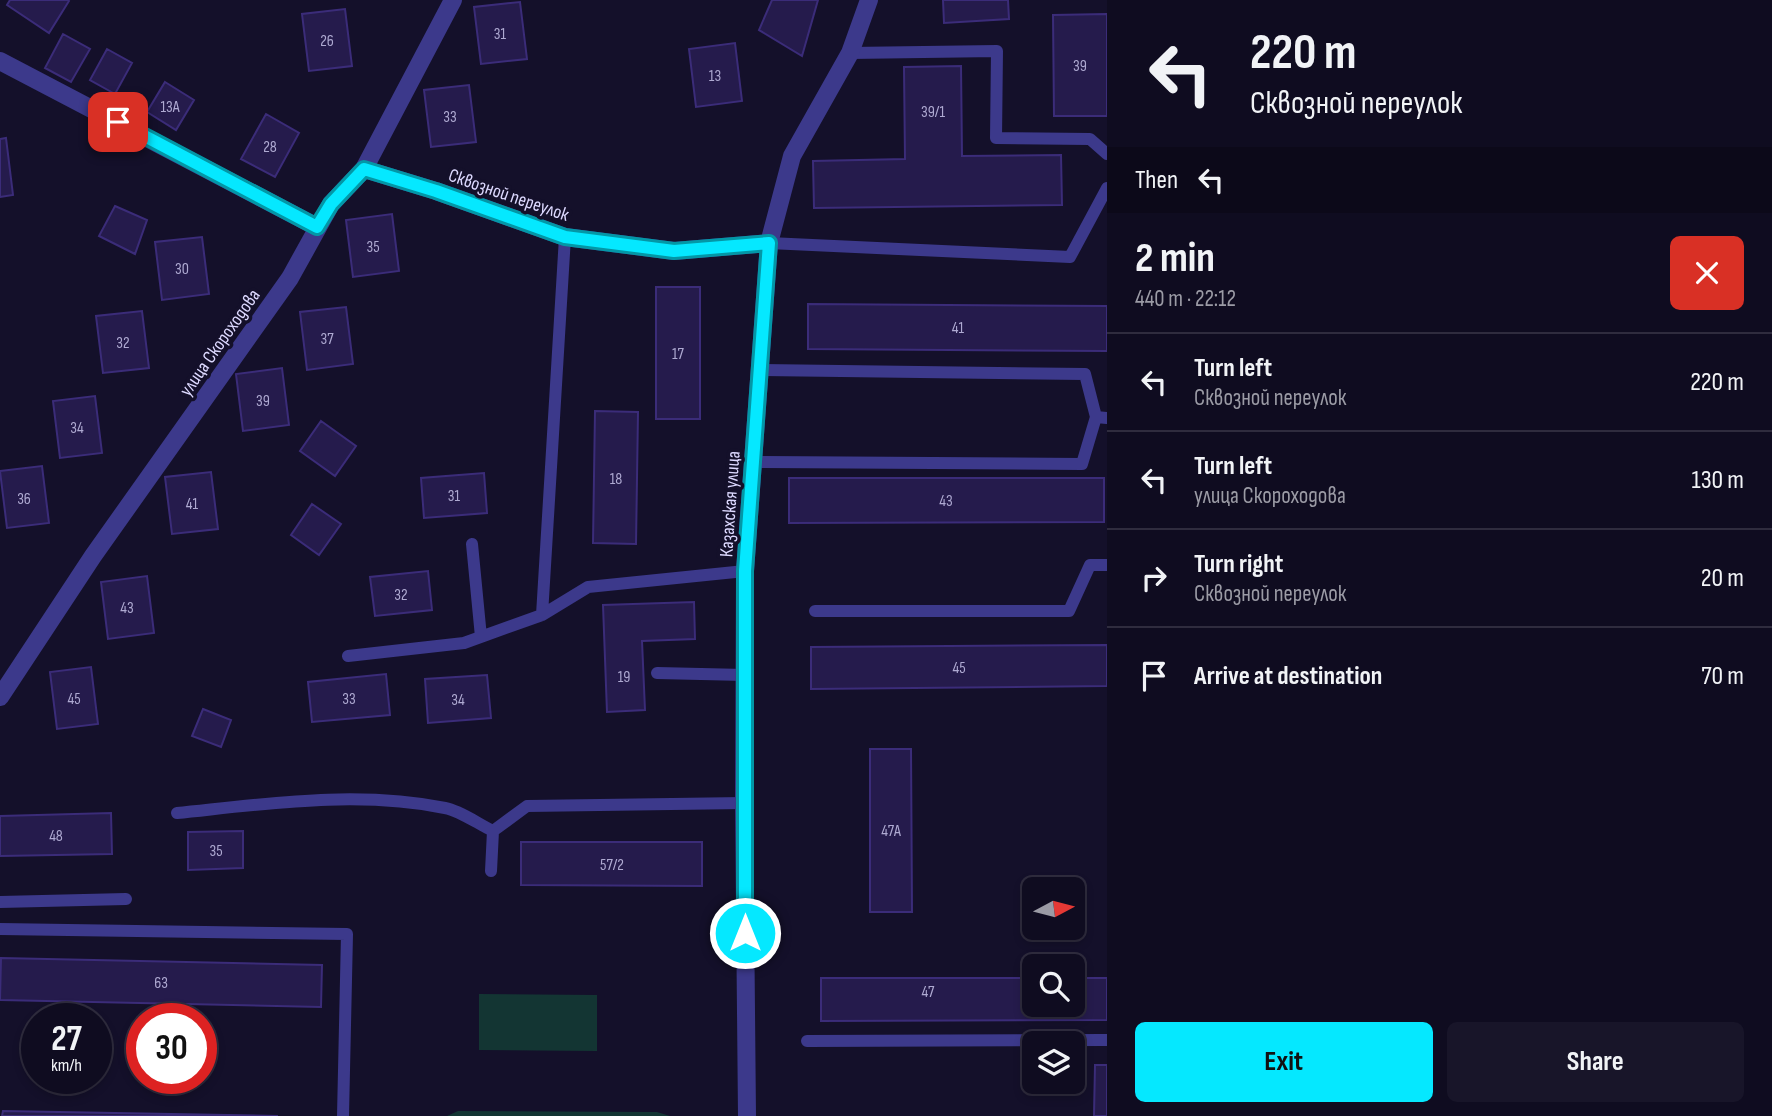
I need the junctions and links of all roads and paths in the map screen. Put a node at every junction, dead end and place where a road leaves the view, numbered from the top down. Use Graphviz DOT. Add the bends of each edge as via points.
graph roads {
  1 [pos="453,0"];
  2 [pos="869,0"];
  3 [pos="850,52"];
  4 [pos="0,61"];
  5 [pos="1107,154"];
  6 [pos="364,169"];
  7 [pos="1107,188"];
  8 [pos="317,227"];
  9 [pos="565,237"];
  10 [pos="769,243"];
  11 [pos="760,370"];
  12 [pos="1102,417"];
  13 [pos="753,462"];
  14 [pos="472,544"];
  15 [pos="1107,565"];
  16 [pos="745,571"];
  17 [pos="815,611"];
  18 [pos="542,615"];
  19 [pos="481,637"];
  20 [pos="348,656"];
  21 [pos="657,673"];
  22 [pos="745,675"];
  23 [pos="0,697"];
  24 [pos="744,803"];
  25 [pos="177,813"];
  26 [pos="493,831"];
  27 [pos="491,871"];
  28 [pos="126,899"];
  29 [pos="0,902"];
  30 [pos="0,929"];
  31 [pos="1107,1040"];
  32 [pos="807,1041"];
  33 [pos="342,1116"];
  34 [pos="747,1116"];
  1 -- 6 [label="street, улица Скороходова"];
  2 -- 3 [label="street, Казахская улица"];
  3 -- 5 [label="lane" via="997,51 996,138 1090,139"];
  3 -- 10 [label="street, Казахская улица" via="792,156"];
  4 -- 8 [label="street"];
  6 -- 8 [label="street, улица Скороходова" via="331,204"];
  6 -- 9 [label="street, Сквозной переулок"];
  7 -- 10 [label="lane" via="1070,257"];
  8 -- 23 [label="street, улица Скороходова" via="290,278 93,556"];
  9 -- 10 [label="street, Сквозной переулок" via="674,251"];
  9 -- 18 [label="lane"];
  10 -- 11 [label="street, Казахская улица"];
  11 -- 12 [label="lane" via="1085,374"];
  11 -- 13 [label="street, Казахская улица"];
  12 -- 13 [label="lane" via="1082,464"];
  13 -- 16 [label="street, Казахская улица"];
  14 -- 19 [label="lane"];
  15 -- 17 [label="lane" via="1090,565 1069,611"];
  16 -- 18 [label="lane" via="588,587"];
  16 -- 22 [label="street, Казахская улица"];
  18 -- 19 [label="lane"];
  19 -- 20 [label="lane" via="464,643"];
  21 -- 22 [label="lane"];
  22 -- 24 [label="street, Казахская улица"];
  24 -- 26 [label="lane" via="527,806"];
  24 -- 34 [label="street, Казахская улица"];
  25 -- 26 [label="lane" via="363,799 447,808"];
  26 -- 27 [label="lane"];
  28 -- 29 [label="lane"];
  30 -- 33 [label="lane" via="347,934"];
  31 -- 32 [label="lane"];
}
